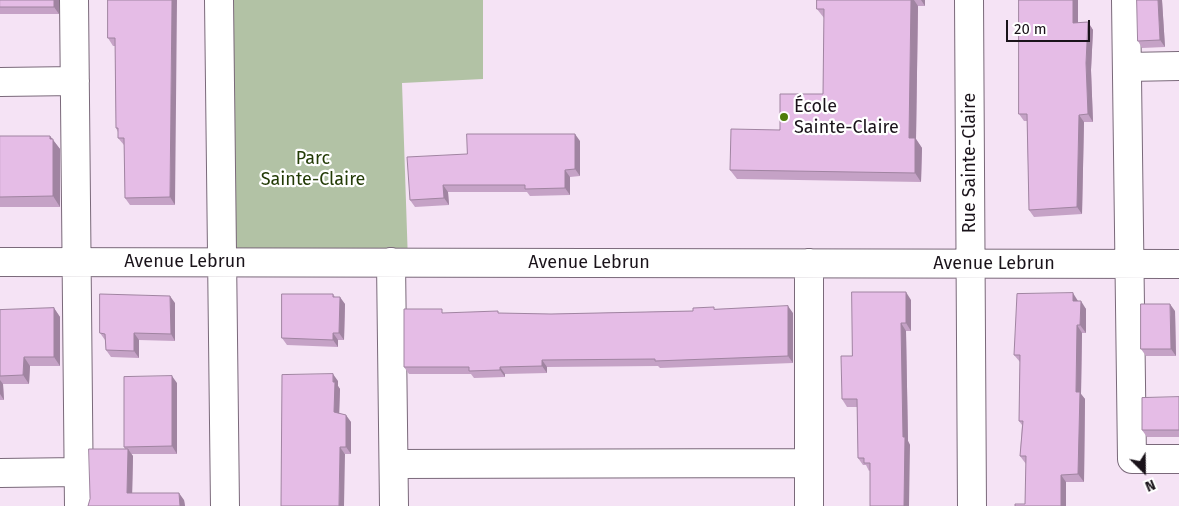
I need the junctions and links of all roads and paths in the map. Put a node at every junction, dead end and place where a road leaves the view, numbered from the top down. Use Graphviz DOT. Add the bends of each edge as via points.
graph roads {
  1 [pos="74,0"];
  2 [pos="219,0"];
  3 [pos="969,0"];
  4 [pos="1126,0"];
  5 [pos="1179,66"];
  6 [pos="1127,67"];
  7 [pos="74,81"];
  8 [pos="0,82"];
  9 [pos="222,261"];
  10 [pos="0,262"];
  11 [pos="76,262"];
  12 [pos="391,262"];
  13 [pos="809,263"];
  14 [pos="970,263"];
  15 [pos="1129,264"];
  16 [pos="1179,264"];
  17 [pos="1179,459"];
  18 [pos="808,463"];
  19 [pos="394,464"];
  20 [pos="78,472"];
  21 [pos="0,473"];
  22 [pos="78,506"];
  23 [pos="224,506"];
  24 [pos="394,506"];
  25 [pos="808,506"];
  26 [pos="972,506"];
  1 -- 7 [label="street"];
  2 -- 9 [label="street"];
  3 -- 14 [label="street, Rue Sainte-Claire"];
  4 -- 6 [label="street"];
  5 -- 6 [label="street"];
  6 -- 15 [label="street"];
  7 -- 8 [label="street"];
  7 -- 11 [label="street"];
  9 -- 11 [label="street, Avenue Lebrun"];
  9 -- 12 [label="street, Avenue Lebrun"];
  9 -- 23 [label="street"];
  10 -- 11 [label="street, Avenue Lebrun"];
  11 -- 20 [label="street"];
  12 -- 13 [label="street, Avenue Lebrun"];
  12 -- 19 [label="street"];
  13 -- 14 [label="street, Avenue Lebrun"];
  13 -- 18 [label="street"];
  14 -- 15 [label="street, Avenue Lebrun"];
  14 -- 26 [label="street, Rue Sainte-Claire"];
  15 -- 16 [label="street, Avenue Lebrun"];
  15 -- 17 [label="street" via="1132,459"];
  18 -- 19 [label="street"];
  18 -- 25 [label="street"];
  19 -- 24 [label="street"];
  20 -- 21 [label="street"];
  20 -- 22 [label="street"];
}
